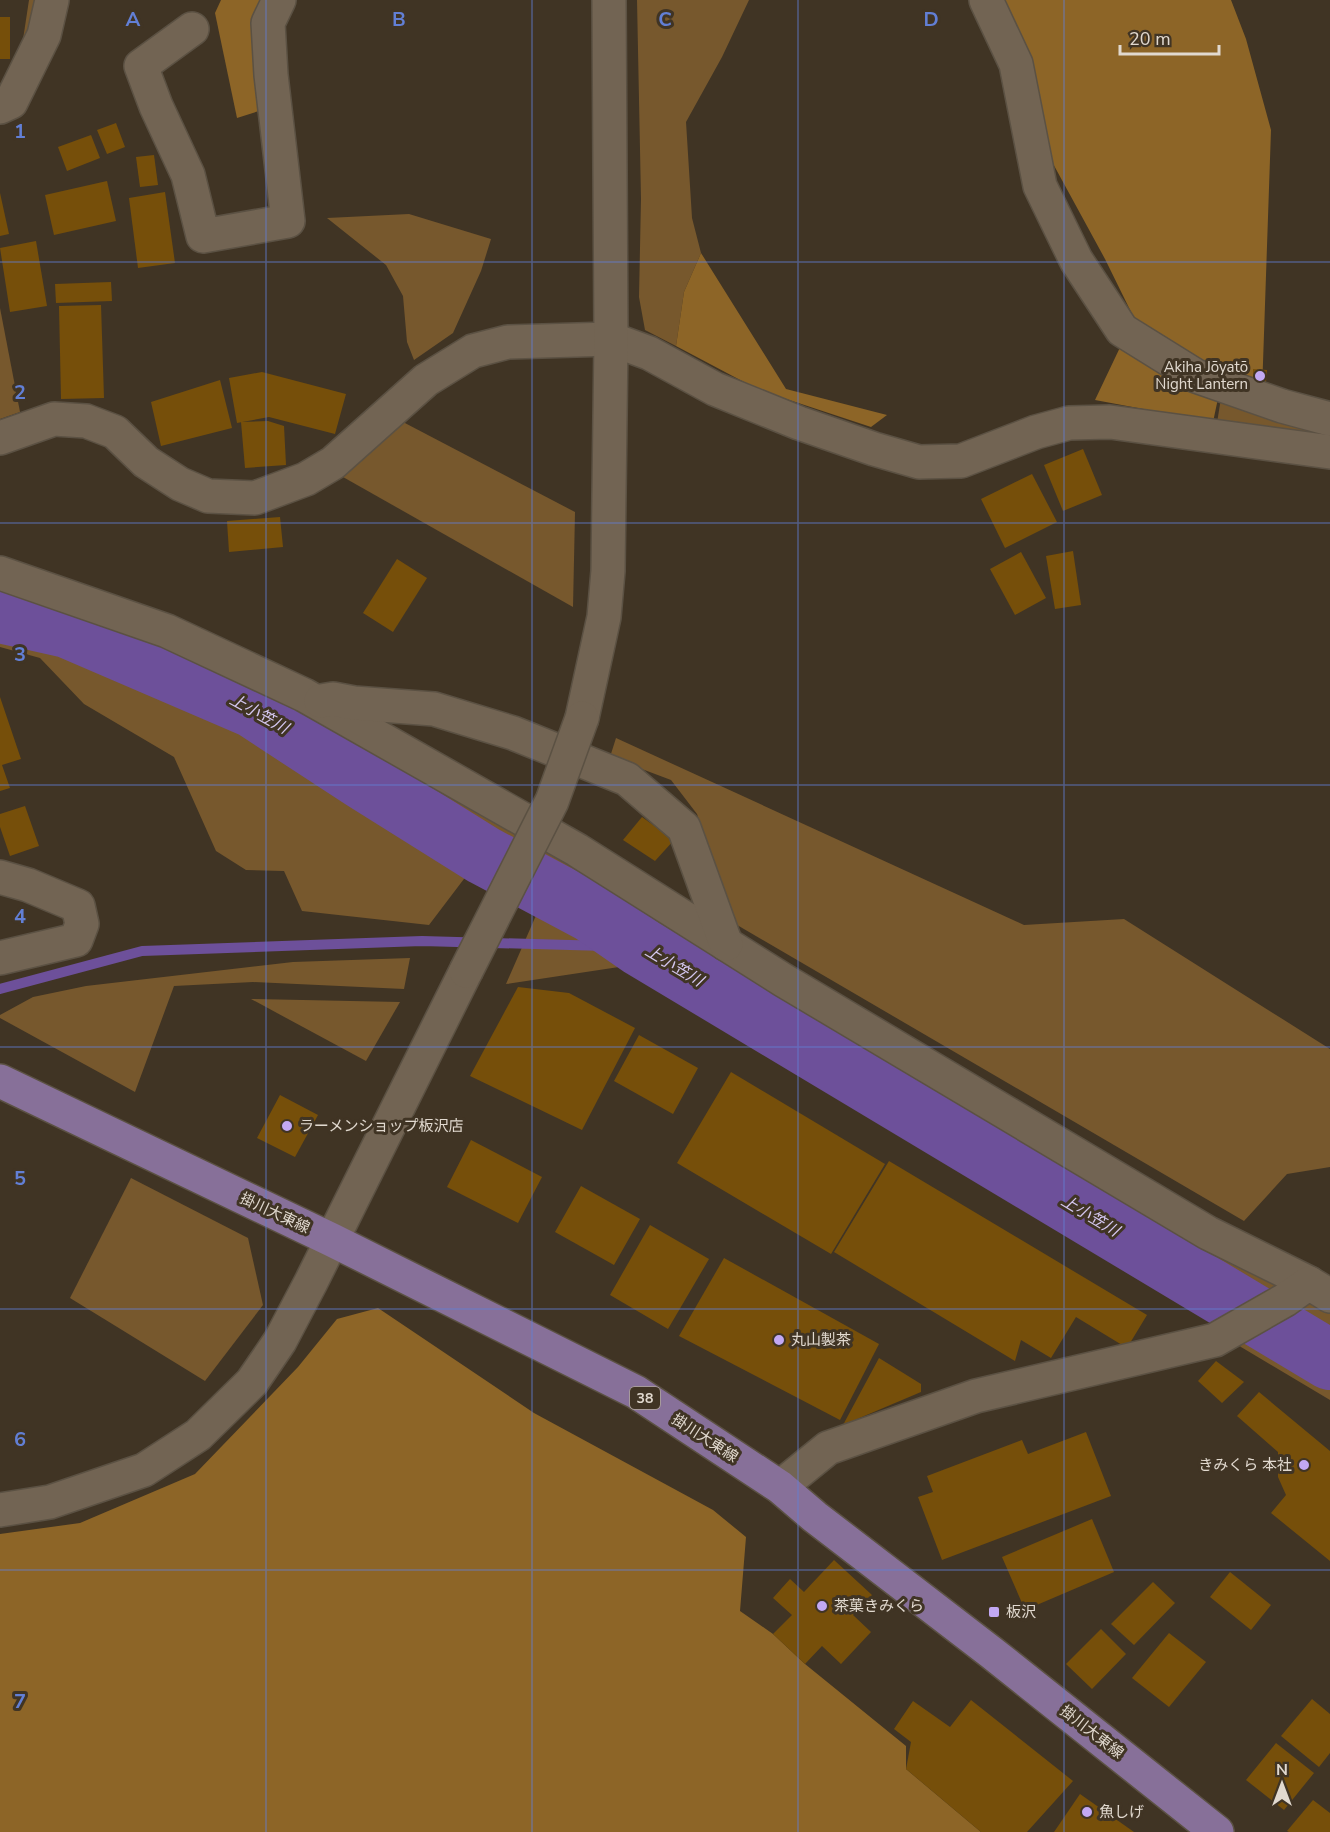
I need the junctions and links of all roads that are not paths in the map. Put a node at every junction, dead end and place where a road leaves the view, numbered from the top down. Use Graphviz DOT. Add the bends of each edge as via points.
graph roads {
  1 [pos="52,0"];
  2 [pos="279,0"];
  3 [pos="609,0"];
  4 [pos="986,0"];
  5 [pos="192,29"];
  6 [pos="0,107"];
  7 [pos="611,339"];
  8 [pos="1330,419"];
  9 [pos="0,438"];
  10 [pos="1330,452"];
  11 [pos="0,573"];
  12 [pos="315,702"];
  13 [pos="0,877"];
  14 [pos="726,944"];
  15 [pos="0,958"];
  16 [pos="0,1081"];
  17 [pos="332,1240"];
  18 [pos="1308,1293"];
  19 [pos="780,1487"];
  20 [pos="0,1510"];
  21 [pos="1218,1832"];
  1 -- 6 [label="street" via="44,35 11,102"];
  2 -- 5 [label="street" via="268,23 288,221 202,236 189,175 141,66"];
  3 -- 7 [label="street"];
  4 -- 8 [label="street" via="1016,64 1040,186 1076,260 1122,330 1196,376"];
  7 -- 9 [label="street" via="508,342 473,351 426,380 333,463 306,479 255,498 207,496 180,484 146,462 115,432 86,421 54,419"];
  7 -- 10 [label="street" via="649,352 715,389 919,462 961,461 1069,423 1110,422"];
  7 -- 17 [label="street, bridge" via="608,572 604,617 582,718 552,801"];
  11 -- 12 [label="street" via="167,631"];
  12 -- 14 [label="street" via="577,850"];
  12 -- 14 [label="street" via="333,699 434,709 513,733 627,779 684,828"];
  13 -- 15 [label="street" via="78,906 82,924 76,940"];
  14 -- 18 [label="street"];
  16 -- 17 [label="main road, 掛川大東線 / 38"];
  17 -- 19 [label="main road, 掛川大東線 / 38" via="636,1392"];
  17 -- 20 [label="street" via="280,1341 252,1382 198,1435 144,1470 50,1502"];
  18 -- 19 [label="street" via="1215,1340 976,1396 828,1448"];
  19 -- 21 [label="main road, 掛川大東線 / 38"];
}
